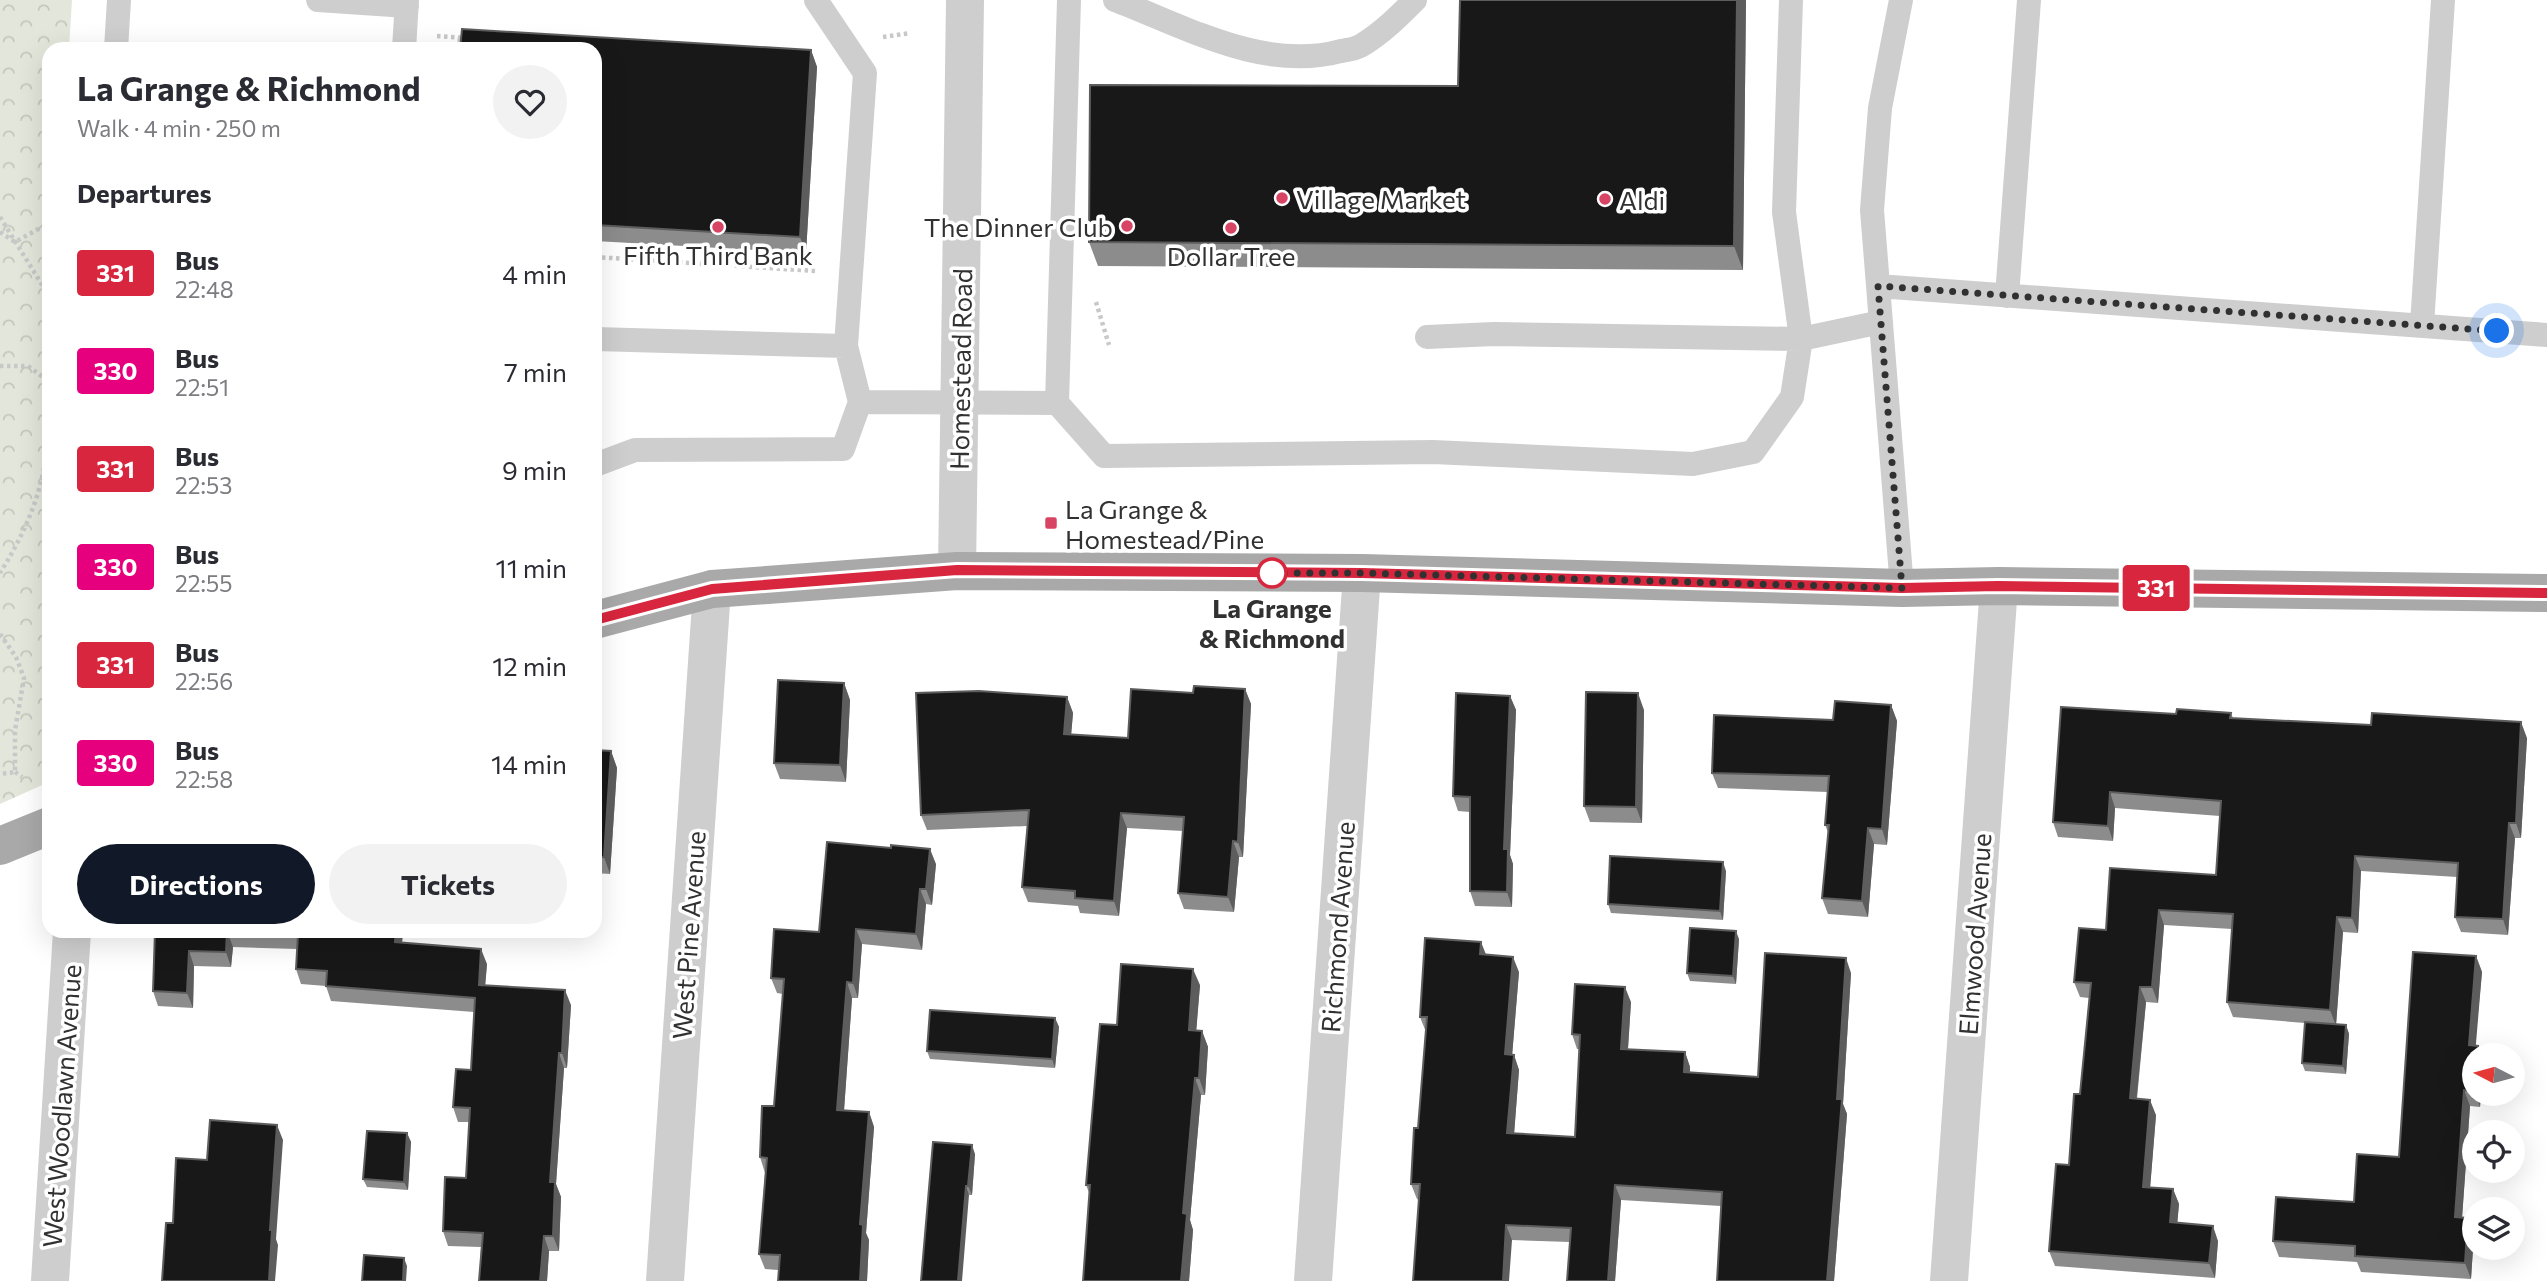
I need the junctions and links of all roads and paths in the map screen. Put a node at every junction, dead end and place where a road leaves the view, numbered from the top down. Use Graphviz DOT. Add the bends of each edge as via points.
graph roads {
  1 [pos="119,0"];
  2 [pos="318,0"];
  3 [pos="816,0"];
  4 [pos="965,0"];
  5 [pos="1069,0"];
  6 [pos="1115,0"];
  7 [pos="1415,0"];
  8 [pos="1791,0"];
  9 [pos="1901,0"];
  10 [pos="2029,0"];
  11 [pos="2443,0"];
  12 [pos="407,3"];
  13 [pos="435,36"];
  14 [pos="460,37"];
  15 [pos="474,38"];
  16 [pos="116,42"];
  17 [pos="404,42"];
  18 [pos="460,42"];
  19 [pos="0,217"];
  20 [pos="42,227"];
  21 [pos="0,232"];
  22 [pos="15,242"];
  23 [pos="602,257"];
  24 [pos="815,284"];
  25 [pos="42,285"];
  26 [pos="1878,286"];
  27 [pos="2007,296"];
  28 [pos="1881,322"];
  29 [pos="2422,325"];
  30 [pos="2547,335"];
  31 [pos="1427,337"];
  32 [pos="602,339"];
  33 [pos="1801,339"];
  34 [pos="846,346"];
  35 [pos="0,366"];
  36 [pos="42,376"];
  37 [pos="860,402"];
  38 [pos="960,403"];
  39 [pos="1057,403"];
  40 [pos="602,462"];
  41 [pos="42,474"];
  42 [pos="41,478"];
  43 [pos="957,570"];
  44 [pos="0,573"];
  45 [pos="1362,573"];
  46 [pos="1998,586"];
  47 [pos="1902,588"];
  48 [pos="694,593"];
  49 [pos="2547,593"];
  50 [pos="602,618"];
  51 [pos="0,634"];
  52 [pos="15,772"];
  53 [pos="1,775"];
  54 [pos="22,777"];
  55 [pos="42,829"];
  56 [pos="0,846"];
  57 [pos="72,938"];
  58 [pos="50,1281"];
  59 [pos="665,1281"];
  60 [pos="1313,1281"];
  61 [pos="1949,1281"];
  1 -- 16 [label="lane"];
  2 -- 12 [label="lane"];
  3 -- 34 [label="lane" via="865,73"];
  4 -- 38 [label="street, Homestead Road"];
  5 -- 39 [label="lane"];
  6 -- 7 [label="lane" via="1249,52 1282,57 1323,56 1360,47"];
  8 -- 33 [label="lane" via="1784,212"];
  9 -- 26 [label="lane" via="1880,107 1872,210"];
  10 -- 27 [label="lane"];
  11 -- 29 [label="lane"];
  12 -- 17 [label="lane"];
  13 -- 14 [label="path"];
  14 -- 15 [label="path"];
  14 -- 18 [label="path"];
  19 -- 22 [label="path"];
  20 -- 22 [label="path"];
  21 -- 22 [label="path"];
  22 -- 25 [label="path"];
  23 -- 24 [label="path" via="816,271"];
  26 -- 27 [label="lane"];
  26 -- 28 [label="lane"];
  27 -- 29 [label="lane"];
  28 -- 33 [label="lane"];
  28 -- 47 [label="lane"];
  29 -- 30 [label="lane"];
  31 -- 33 [label="lane"];
  32 -- 34 [label="lane"];
  33 -- 39 [label="lane" via="1792,397 1753,452 1693,464 1433,452 1104,456"];
  34 -- 37 [label="lane"];
  35 -- 36 [label="path" via="28,366"];
  37 -- 38 [label="lane"];
  37 -- 40 [label="lane" via="843,449 635,450"];
  38 -- 39 [label="lane"];
  38 -- 43 [label="street, Homestead Road"];
  41 -- 42 [label="path"];
  42 -- 44 [label="path" via="27,525"];
  43 -- 45 [label="main road"];
  43 -- 48 [label="main road"];
  45 -- 47 [label="main road"];
  45 -- 60 [label="street, Richmond Avenue"];
  46 -- 47 [label="main road"];
  46 -- 49 [label="main road"];
  46 -- 61 [label="street, Elmwood Avenue"];
  48 -- 50 [label="main road"];
  48 -- 59 [label="street, West Pine Avenue"];
  51 -- 52 [label="path" via="24,678 15,730"];
  52 -- 53 [label="path"];
  52 -- 54 [label="path"];
  55 -- 56 [label="main road"];
  57 -- 58 [label="street, West Woodlawn Avenue"];
}
